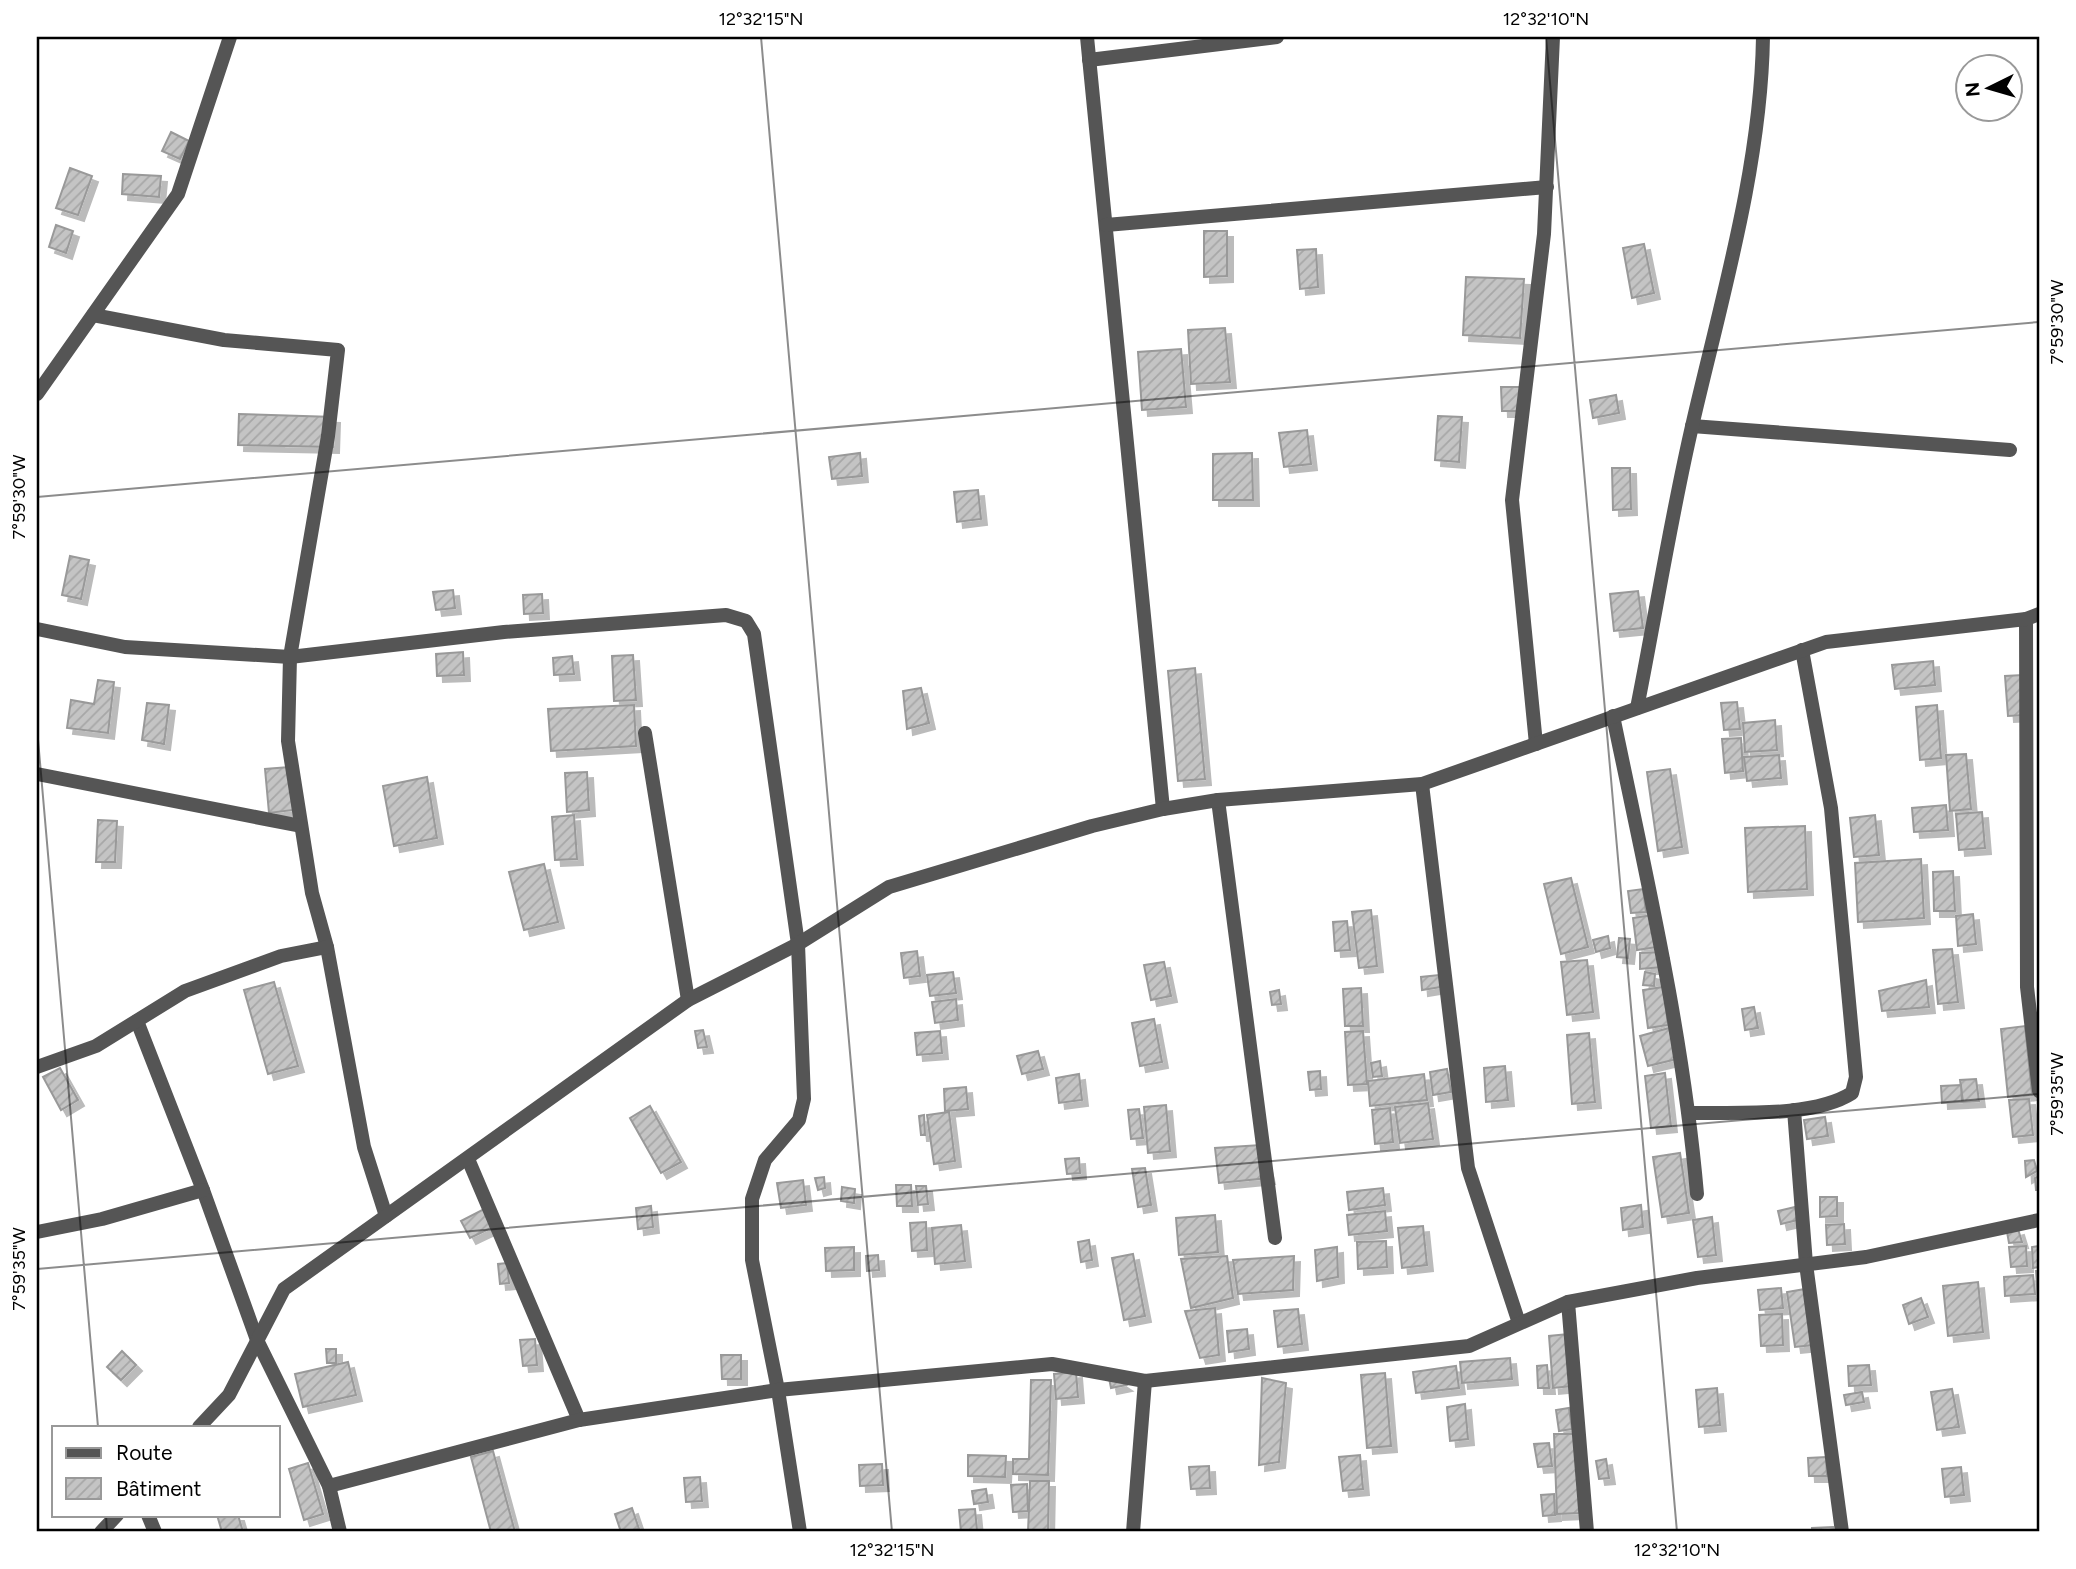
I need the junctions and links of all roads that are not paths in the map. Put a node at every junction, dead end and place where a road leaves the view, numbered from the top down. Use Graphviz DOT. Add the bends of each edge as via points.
graph roads {
  1 [pos="230,37"];
  2 [pos="1087,37"];
  3 [pos="1277,37"];
  4 [pos="1553,37"];
  5 [pos="1763,37"];
  6 [pos="1090,60"];
  7 [pos="1547,187"];
  8 [pos="1106,225"];
  9 [pos="93,314"];
  10 [pos="37,394"];
  11 [pos="1692,426"];
  12 [pos="2010,450"];
  13 [pos="2033,616"];
  14 [pos="37,629"];
  15 [pos="1802,650"];
  16 [pos="290,657"];
  17 [pos="1637,708"];
  18 [pos="1613,716"];
  19 [pos="645,733"];
  20 [pos="1536,744"];
  21 [pos="37,774"];
  22 [pos="1422,784"];
  23 [pos="1217,800"];
  24 [pos="1163,809"];
  25 [pos="301,825"];
  26 [pos="798,944"];
  27 [pos="327,947"];
  28 [pos="688,1000"];
  29 [pos="137,1021"];
  30 [pos="37,1067"];
  31 [pos="2039,1091"];
  32 [pos="1794,1110"];
  33 [pos="1690,1113"];
  34 [pos="468,1159"];
  35 [pos="203,1190"];
  36 [pos="1697,1194"];
  37 [pos="386,1216"];
  38 [pos="2039,1220"];
  39 [pos="37,1232"];
  40 [pos="1275,1238"];
  41 [pos="1806,1264"];
  42 [pos="1568,1302"];
  43 [pos="1519,1322"];
  44 [pos="257,1340"];
  45 [pos="1144,1381"];
  46 [pos="779,1390"];
  47 [pos="579,1420"];
  48 [pos="200,1426"];
  49 [pos="329,1486"];
  50 [pos="116,1516"];
  51 [pos="101,1532"];
  52 [pos="340,1532"];
  53 [pos="800,1532"];
  54 [pos="1133,1532"];
  55 [pos="1587,1532"];
  56 [pos="1842,1532"];
  1 -- 9 [label="street" via="178,194"];
  2 -- 6 [label="street"];
  3 -- 6 [label="street"];
  4 -- 7 [label="street"];
  5 -- 11 [label="street" via="1741,219"];
  6 -- 8 [label="street"];
  7 -- 8 [label="street"];
  7 -- 20 [label="street" via="1512,500"];
  8 -- 24 [label="street"];
  9 -- 10 [label="street"];
  9 -- 16 [label="street" via="224,340 338,350"];
  11 -- 12 [label="street"];
  11 -- 17 [label="street"];
  13 -- 15 [label="street" via="1826,642"];
  13 -- 31 [label="street" via="2027,987"];
  14 -- 16 [label="street" via="125,647"];
  15 -- 17 [label="street"];
  15 -- 32 [label="street" via="1831,808 1856,1077 1852,1093 1841,1100"];
  16 -- 25 [label="street" via="288,741"];
  16 -- 26 [label="street" via="504,632 726,615 746,621 754,634"];
  17 -- 18 [label="street"];
  18 -- 20 [label="street"];
  18 -- 33 [label="street" via="1675,1017"];
  19 -- 28 [label="street"];
  20 -- 22 [label="street"];
  21 -- 25 [label="street"];
  22 -- 23 [label="street"];
  22 -- 43 [label="street" via="1468,1168"];
  23 -- 24 [label="street"];
  23 -- 40 [label="street"];
  24 -- 26 [label="street" via="889,887"];
  25 -- 27 [label="street"];
  26 -- 28 [label="street"];
  26 -- 46 [label="street" via="804,1099 799,1120 765,1160 752,1199 752,1260"];
  27 -- 29 [label="street" via="281,956 185,991"];
  27 -- 37 [label="street" via="364,1147"];
  28 -- 34 [label="street"];
  29 -- 30 [label="street" via="96,1046"];
  29 -- 35 [label="street"];
  32 -- 33 [label="street"];
  32 -- 41 [label="street"];
  33 -- 36 [label="street"];
  34 -- 37 [label="street"];
  34 -- 47 [label="street"];
  35 -- 39 [label="street"];
  35 -- 44 [label="street"];
  37 -- 44 [label="street" via="284,1289"];
  38 -- 41 [label="street" via="1866,1257"];
  41 -- 42 [label="street"];
  41 -- 56 [label="street"];
  42 -- 43 [label="street"];
  42 -- 55 [label="street"];
  43 -- 45 [label="street" via="1469,1346"];
  44 -- 48 [label="street" via="229,1395"];
  44 -- 49 [label="street"];
  45 -- 46 [label="street" via="1052,1364"];
  45 -- 54 [label="street"];
  46 -- 47 [label="street"];
  46 -- 53 [label="street"];
  47 -- 49 [label="street"];
  49 -- 52 [label="street"];
  50 -- 51 [label="street"];
}
